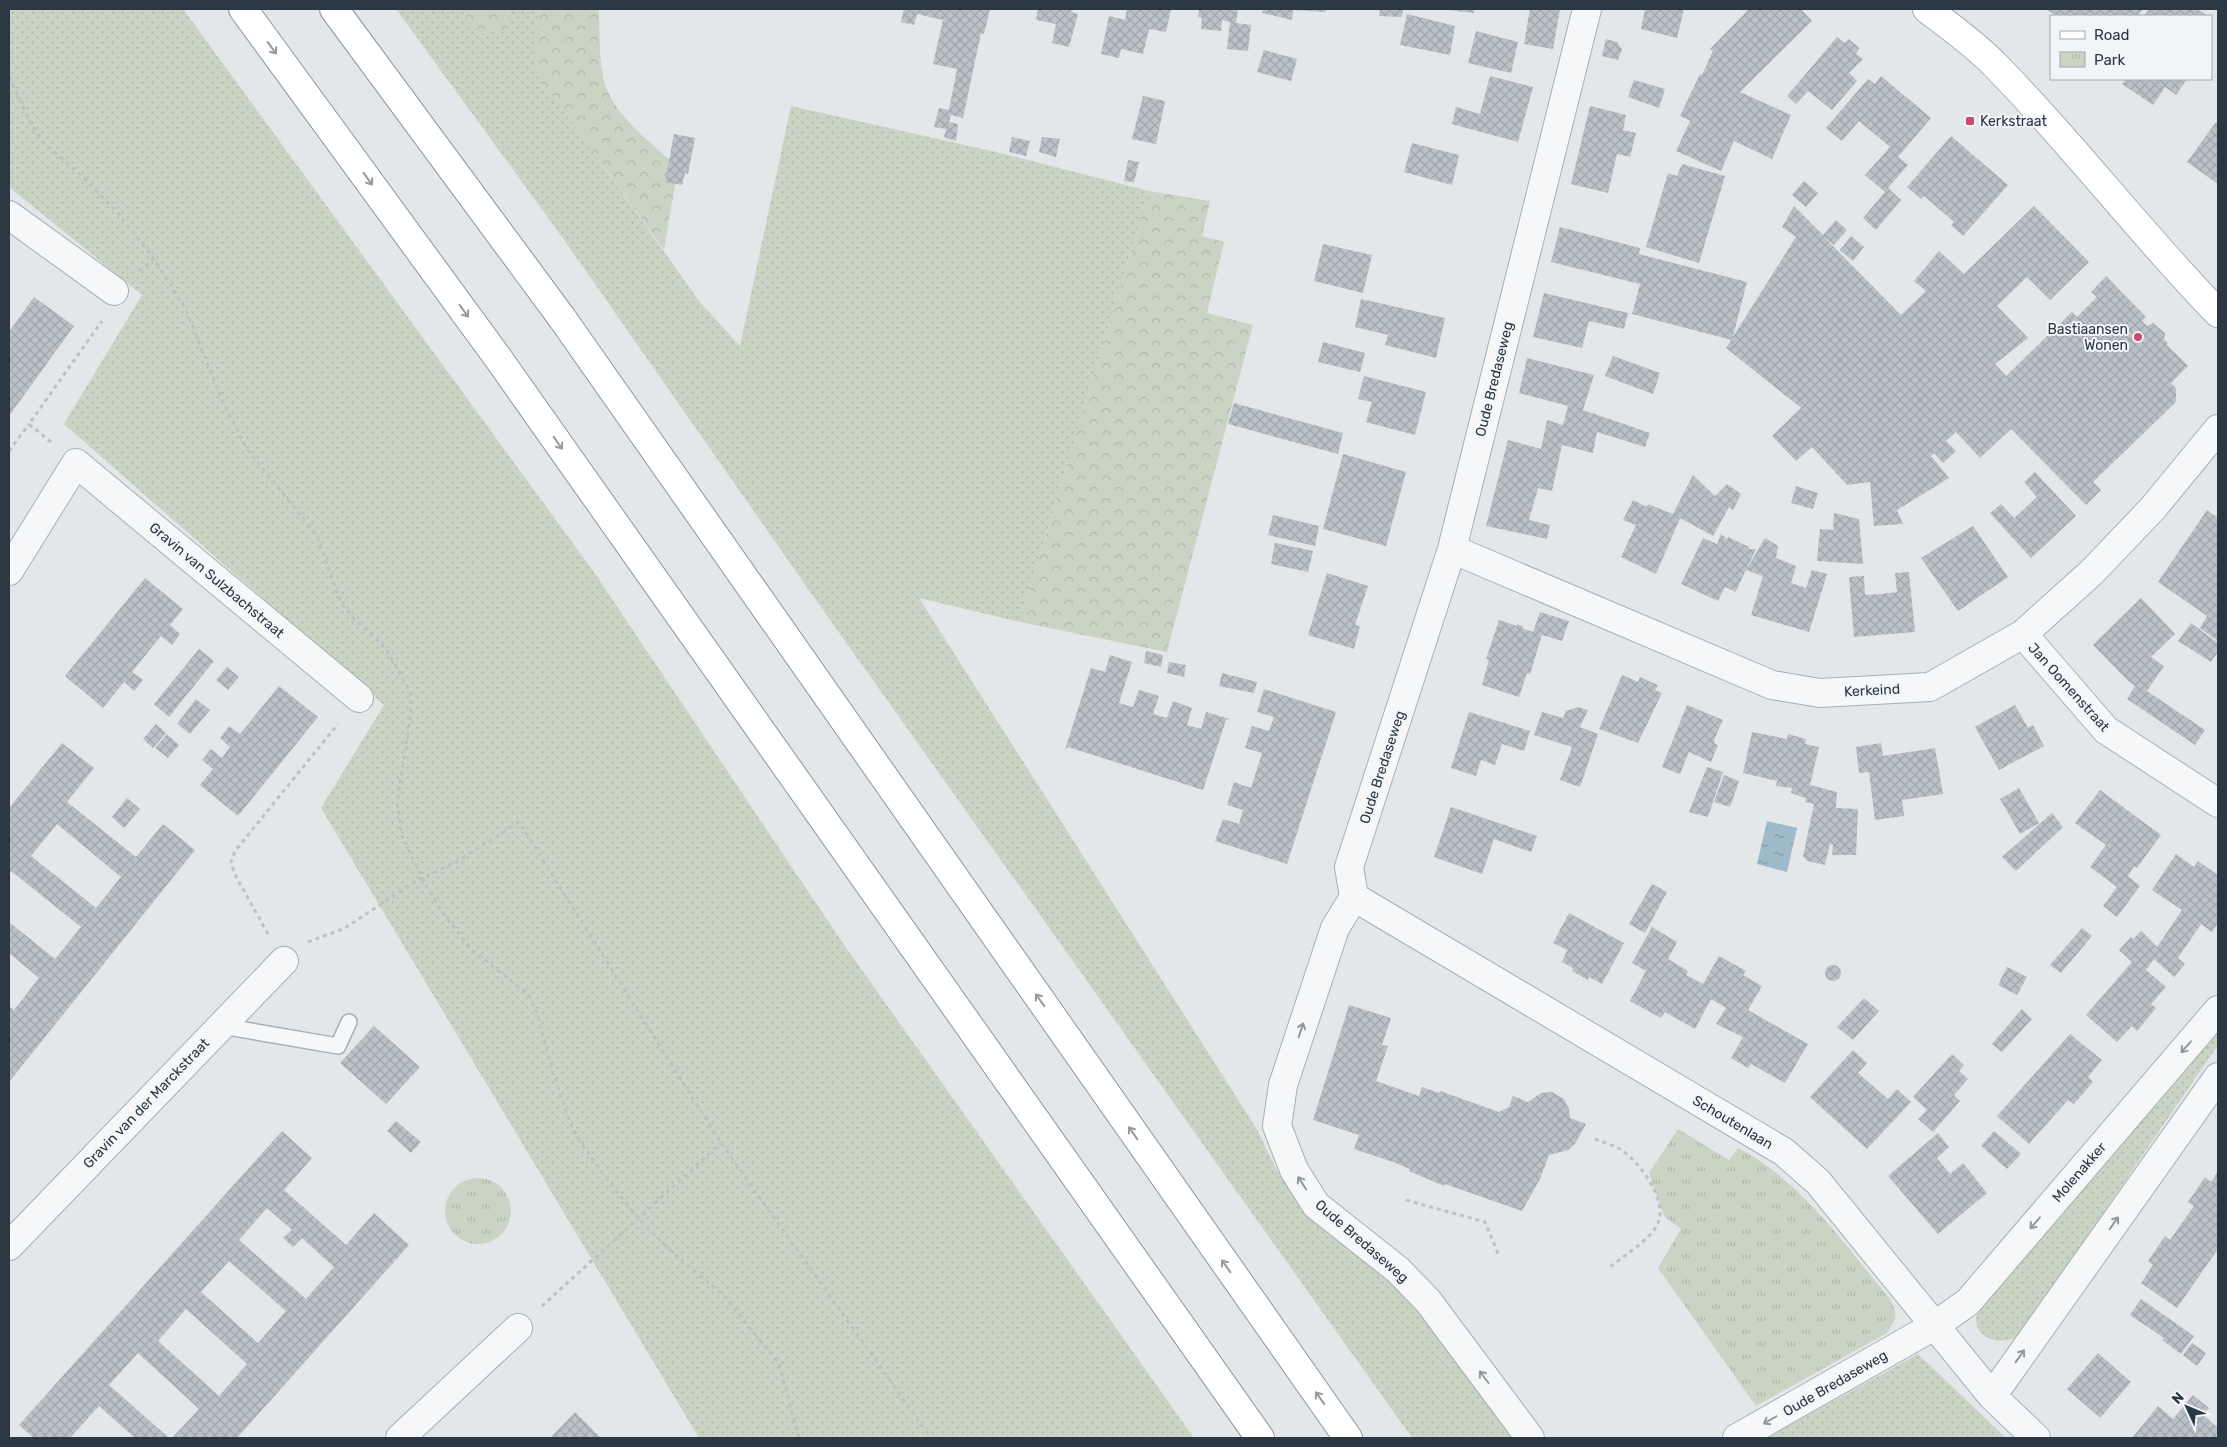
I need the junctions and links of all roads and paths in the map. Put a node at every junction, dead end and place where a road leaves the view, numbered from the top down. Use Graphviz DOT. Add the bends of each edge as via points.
graph roads {
  1 [pos="243,9"];
  2 [pos="334,9"];
  3 [pos="1587,9"];
  4 [pos="1928,9"];
  5 [pos="9,77"];
  6 [pos="9,215"];
  7 [pos="114,291"];
  8 [pos="2218,313"];
  9 [pos="29,424"];
  10 [pos="2218,429"];
  11 [pos="9,451"];
  12 [pos="76,463"];
  13 [pos="1452,549"];
  14 [pos="9,571"];
  15 [pos="2022,634"];
  16 [pos="359,698"];
  17 [pos="2218,804"];
  18 [pos="424,879"];
  19 [pos="1354,898"];
  20 [pos="345,928"];
  21 [pos="284,961"];
  22 [pos="2218,1010"];
  23 [pos="349,1022"];
  24 [pos="220,1026"];
  25 [pos="2218,1077"];
  26 [pos="1595,1139"];
  27 [pos="721,1143"];
  28 [pos="1406,1200"];
  29 [pos="638,1218"];
  30 [pos="9,1246"];
  31 [pos="1498,1256"];
  32 [pos="1610,1267"];
  33 [pos="1934,1326"];
  34 [pos="518,1328"];
  35 [pos="1992,1396"];
  36 [pos="400,1438"];
  37 [pos="799,1438"];
  38 [pos="930,1438"];
  39 [pos="1260,1438"];
  40 [pos="1348,1438"];
  41 [pos="1530,1438"];
  42 [pos="1737,1438"];
  43 [pos="2036,1438"];
  1 -- 39 [label="main road, one-way" via="498,358"];
  40 -- 2 [label="main road, one-way" via="562,318"];
  3 -- 13 [label="street, Oude Bredaseweg"];
  4 -- 8 [label="main road" via="1993,63 2098,176 2174,268"];
  5 -- 18 [label="path" via="31,124 45,144 117,212 154,259 186,310 223,402 247,449 316,534 340,603 384,648 410,692 411,713 397,803 402,836"];
  6 -- 7 [label="street"];
  7 -- 9 [label="path" via="120,295"];
  9 -- 11 [label="path"];
  9 -- 12 [label="path"];
  10 -- 15 [label="street, Kerkeind" via="2153,508 2092,572"];
  12 -- 14 [label="street"];
  12 -- 16 [label="street, Gravin van Sulzbachstraat"];
  13 -- 15 [label="street, Kerkeind" via="1772,685 1820,693 1930,687"];
  13 -- 19 [label="street, Oude Bredaseweg" via="1350,867"];
  15 -- 17 [label="street, Jan Oomenstraat" via="2106,730"];
  16 -- 21 [label="path" via="235,851 231,862 234,873"];
  18 -- 20 [label="path" via="416,881"];
  18 -- 27 [label="path" via="519,822"];
  18 -- 29 [label="path" via="442,912 471,949 529,994 570,1123 581,1143"];
  19 -- 33 [label="street, Schoutenlaan" via="1784,1152 1818,1182"];
  41 -- 19 [label="street, Oude Bredaseweg, one-way" via="1428,1301 1398,1270 1316,1205 1294,1170 1277,1126 1283,1085 1335,928"];
  21 -- 24 [label="street, Gravin van der Marckstraat"];
  22 -- 33 [label="street, Molenakker, one-way" via="1968,1302"];
  23 -- 24 [label="lane" via="338,1046"];
  24 -- 30 [label="street, Gravin van der Marckstraat"];
  35 -- 25 [label="street, one-way"];
  26 -- 32 [label="path" via="1620,1150 1641,1170 1652,1184 1662,1208 1658,1224 1643,1241"];
  27 -- 29 [label="path"];
  27 -- 38 [label="path"];
  28 -- 31 [label="path" via="1485,1222"];
  29 -- 34 [label="path"];
  29 -- 37 [label="path" via="726,1298 779,1364"];
  33 -- 35 [label="street, Schoutenlaan"];
  33 -- 42 [label="street, Oude Bredaseweg, one-way"];
  34 -- 36 [label="street"];
  35 -- 43 [label="street, Schoutenlaan"];
}
